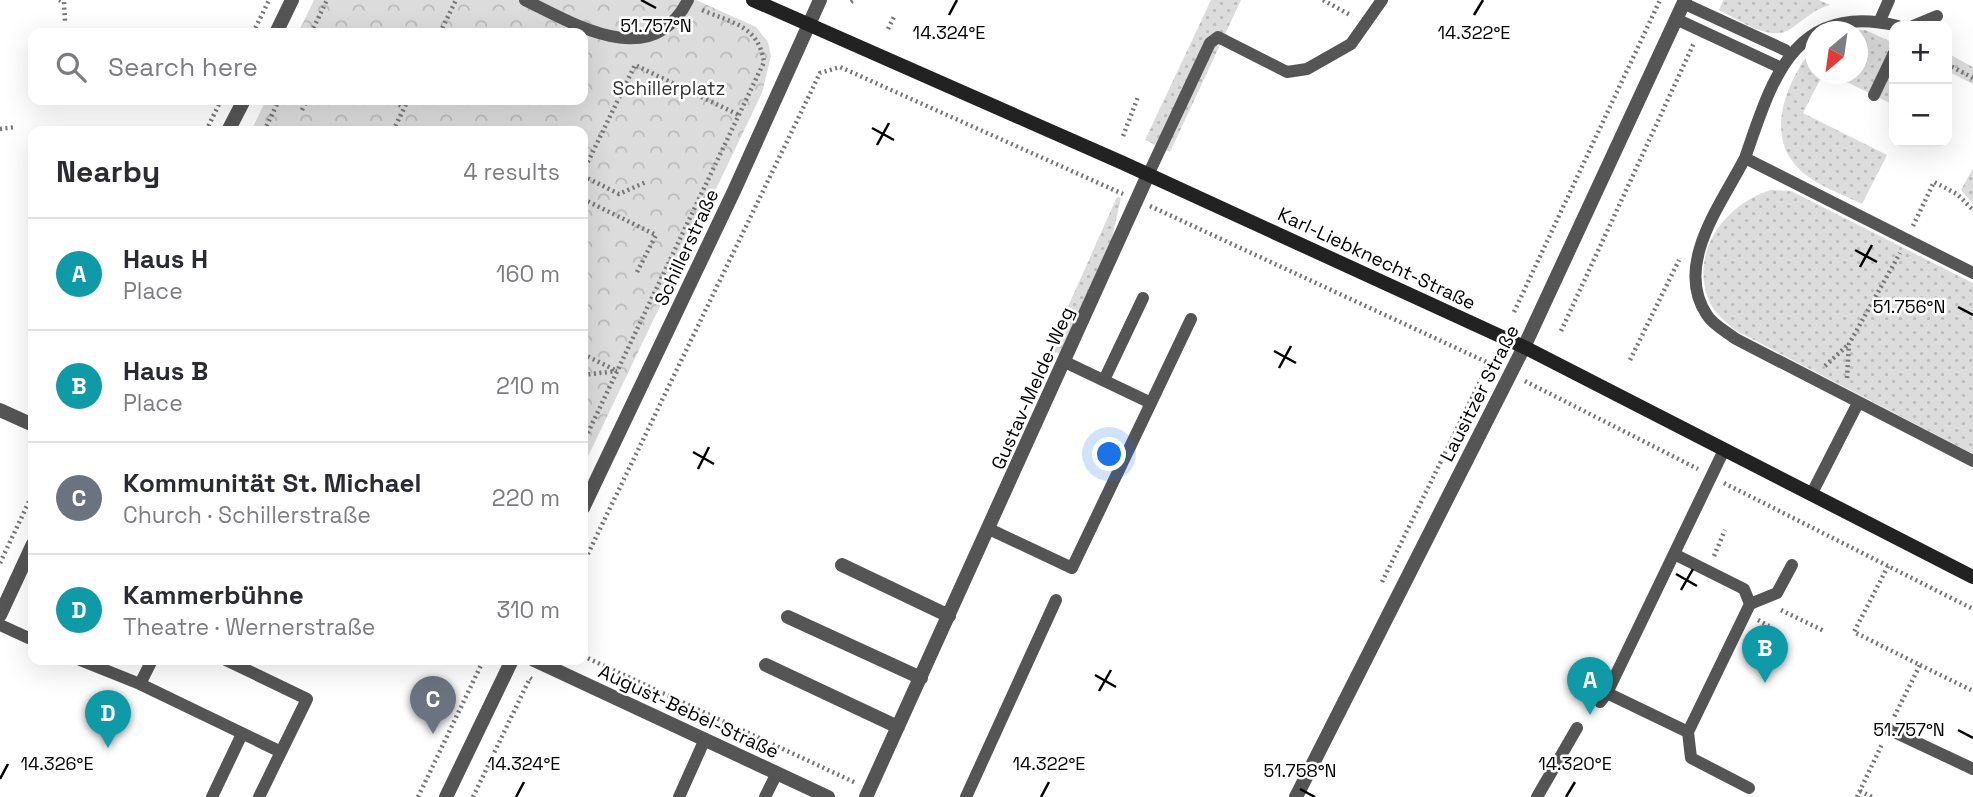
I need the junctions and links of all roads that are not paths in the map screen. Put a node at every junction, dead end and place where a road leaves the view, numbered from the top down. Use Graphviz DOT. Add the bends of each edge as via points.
graph roads {
  1 [pos="292,0"];
  2 [pos="525,0"];
  3 [pos="753,0"];
  4 [pos="820,0"];
  5 [pos="1382,0"];
  6 [pos="1889,0"];
  7 [pos="687,1"];
  8 [pos="1684,2"];
  9 [pos="1937,16"];
  10 [pos="1881,18"];
  11 [pos="1676,19"];
  12 [pos="1925,21"];
  13 [pos="1889,22"];
  14 [pos="808,24"];
  15 [pos="278,28"];
  16 [pos="586,28"];
  17 [pos="588,29"];
  18 [pos="1786,50"];
  19 [pos="1889,63"];
  20 [pos="1777,66"];
  21 [pos="1874,95"];
  22 [pos="241,105"];
  23 [pos="231,126"];
  24 [pos="1745,159"];
  25 [pos="1148,175"];
  26 [pos="1973,273"];
  27 [pos="1143,298"];
  28 [pos="1191,319"];
  29 [pos="1524,346"];
  30 [pos="1065,362"];
  31 [pos="1104,380"];
  32 [pos="1151,403"];
  33 [pos="1858,403"];
  34 [pos="0,410"];
  35 [pos="28,423"];
  36 [pos="1724,450"];
  37 [pos="1973,461"];
  38 [pos="1811,495"];
  39 [pos="588,498"];
  40 [pos="989,528"];
  41 [pos="1674,554"];
  42 [pos="28,555"];
  43 [pos="842,565"];
  44 [pos="1792,565"];
  45 [pos="1973,577"];
  46 [pos="1056,600"];
  47 [pos="1755,602"];
  48 [pos="0,615"];
  49 [pos="949,616"];
  50 [pos="788,617"];
  51 [pos="0,625"];
  52 [pos="28,638"];
  53 [pos="92,665"];
  54 [pos="150,665"];
  55 [pos="236,665"];
  56 [pos="510,665"];
  57 [pos="545,665"];
  58 [pos="766,665"];
  59 [pos="920,678"];
  60 [pos="140,684"];
  61 [pos="898,727"];
  62 [pos="1577,728"];
  63 [pos="1888,729"];
  64 [pos="1688,732"];
  65 [pos="243,734"];
  66 [pos="705,739"];
  67 [pos="281,752"];
  68 [pos="1973,769"];
  69 [pos="777,773"];
  70 [pos="1749,788"];
  71 [pos="868,793"];
  72 [pos="212,797"];
  73 [pos="260,797"];
  74 [pos="446,797"];
  75 [pos="679,797"];
  76 [pos="765,797"];
  77 [pos="828,797"];
  78 [pos="966,797"];
  79 [pos="1296,797"];
  80 [pos="1537,797"];
  1 -- 15 [label="street"];
  2 -- 16 [label="lane"];
  3 -- 14 [label="main road, Karl-Liebknecht-Straße"];
  4 -- 14 [label="street, Schillerstraße"];
  5 -- 25 [label="lane" via="1352,44 1307,69 1287,72 1218,37 1210,43"];
  6 -- 10 [label="lane"];
  7 -- 17 [label="lane" via="670,23 650,36 621,39"];
  8 -- 11 [label="street, Lausitzer Straße"];
  8 -- 18 [label="lane"];
  9 -- 12 [label="lane"];
  10 -- 13 [label="lane"];
  10 -- 18 [label="lane" via="1839,12 1810,24"];
  11 -- 20 [label="lane"];
  11 -- 29 [label="street, Lausitzer Straße"];
  14 -- 25 [label="main road, Karl-Liebknecht-Straße"];
  14 -- 39 [label="street, Schillerstraße"];
  18 -- 20 [label="lane"];
  19 -- 21 [label="lane"];
  20 -- 24 [label="lane"];
  22 -- 23 [label="street"];
  24 -- 26 [label="lane"];
  24 -- 33 [label="lane" via="1698,249 1697,296 1707,317 1736,339"];
  25 -- 29 [label="main road, Karl-Liebknecht-Straße"];
  25 -- 30 [label="street, Gustav-Melde-Weg"];
  27 -- 31 [label="lane"];
  28 -- 32 [label="lane"];
  29 -- 36 [label="main road, Karl-Liebknecht-Straße"];
  29 -- 79 [label="street, Lausitzer Straße"];
  30 -- 31 [label="lane"];
  30 -- 40 [label="street, Gustav-Melde-Weg"];
  31 -- 32 [label="lane"];
  32 -- 40 [label="lane" via="1073,568"];
  33 -- 37 [label="lane"];
  33 -- 38 [label="lane"];
  34 -- 35 [label="street"];
  36 -- 38 [label="main road, Karl-Liebknecht-Straße"];
  36 -- 41 [label="lane" via="1698,517"];
  38 -- 45 [label="main road, Karl-Liebknecht-Straße"];
  40 -- 49 [label="street, Gustav-Melde-Weg"];
  41 -- 47 [label="lane" via="1744,589"];
  41 -- 64 [label="lane" via="1603,697"];
  42 -- 48 [label="street"];
  43 -- 49 [label="street"];
  44 -- 47 [label="lane" via="1777,593"];
  46 -- 78 [label="lane"];
  47 -- 64 [label="lane"];
  49 -- 59 [label="street, Gustav-Melde-Weg"];
  50 -- 59 [label="street"];
  51 -- 52 [label="lane"];
  53 -- 60 [label="lane"];
  54 -- 60 [label="lane"];
  55 -- 67 [label="lane" via="307,699"];
  56 -- 74 [label="street"];
  57 -- 66 [label="street, August-Bebel-Straße"];
  58 -- 61 [label="street"];
  59 -- 61 [label="street, Gustav-Melde-Weg"];
  60 -- 65 [label="lane"];
  61 -- 71 [label="street, Gustav-Melde-Weg"];
  62 -- 80 [label="lane"];
  63 -- 68 [label="lane"];
  64 -- 70 [label="lane" via="1691,758"];
  65 -- 67 [label="lane"];
  65 -- 72 [label="lane"];
  66 -- 69 [label="street, August-Bebel-Straße"];
  66 -- 75 [label="lane"];
  67 -- 73 [label="lane"];
  69 -- 76 [label="lane"];
  69 -- 77 [label="street, August-Bebel-Straße"];
}
